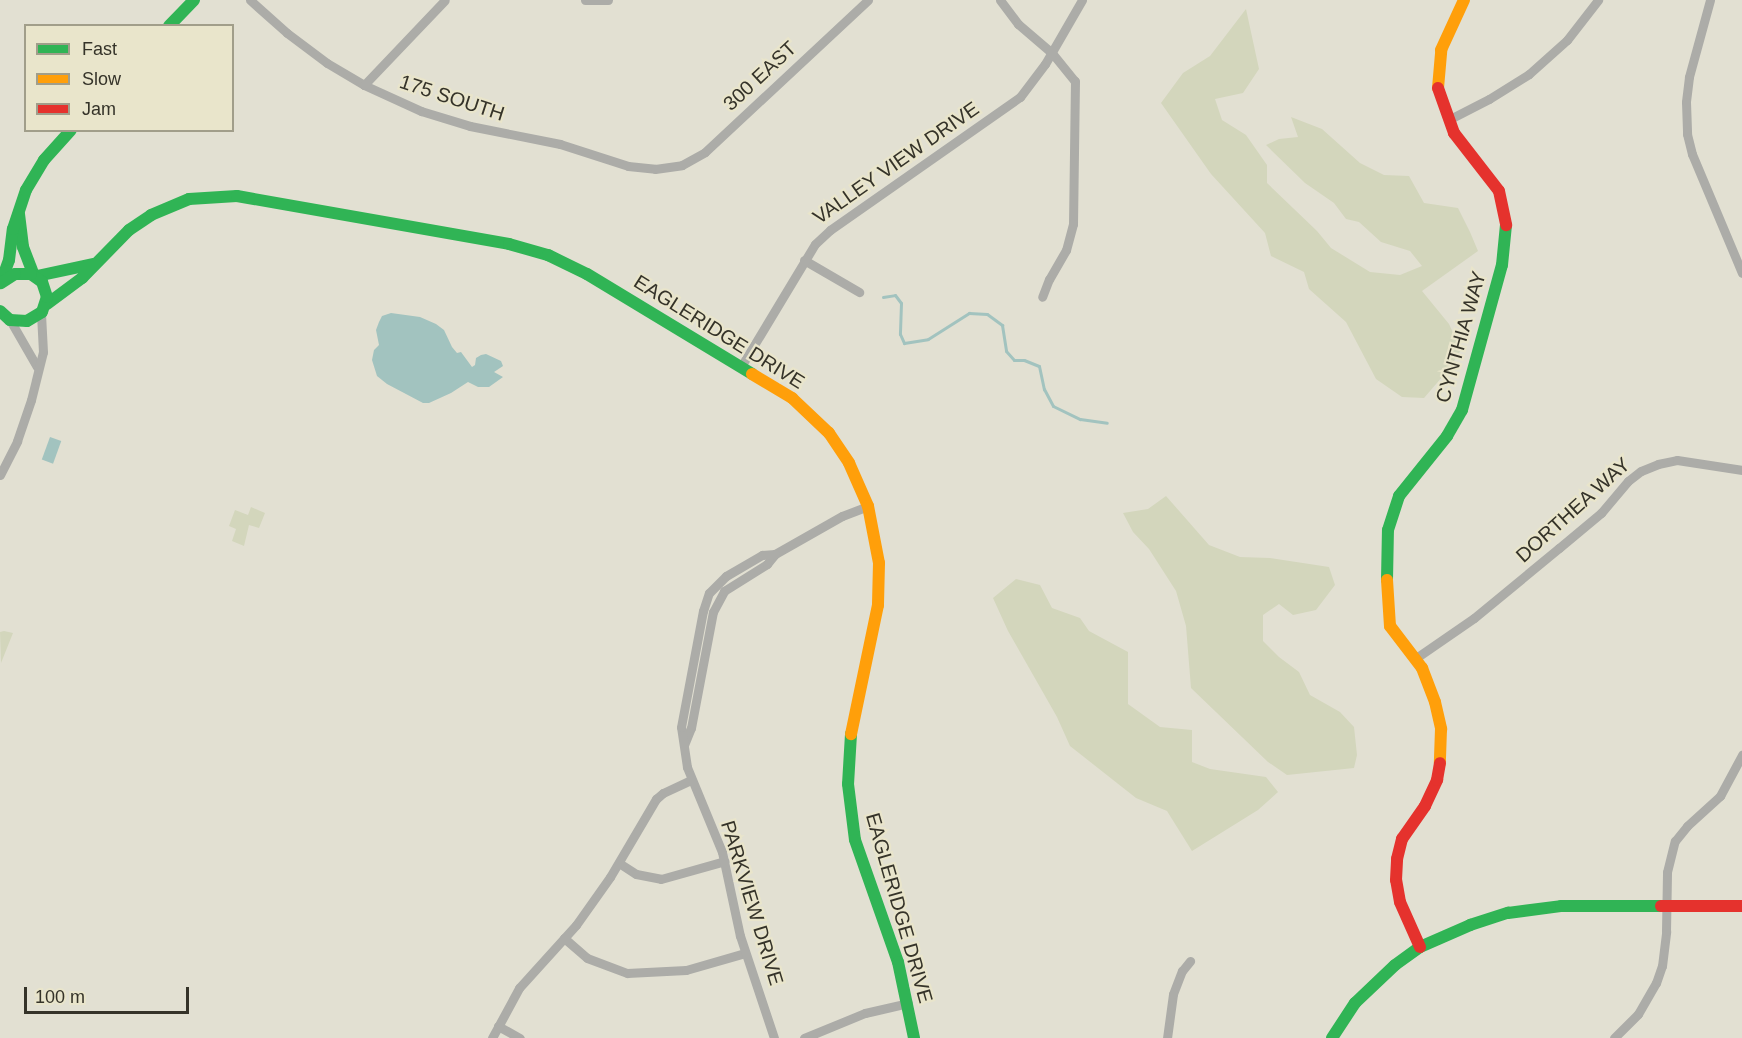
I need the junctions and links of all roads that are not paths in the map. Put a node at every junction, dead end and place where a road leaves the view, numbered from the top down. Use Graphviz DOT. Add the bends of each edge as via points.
graph roads {
  1 [pos="194,0"];
  2 [pos="250,0"];
  3 [pos="445,0"];
  4 [pos="585,0"];
  5 [pos="608,0"];
  6 [pos="868,0"];
  7 [pos="999,0"];
  8 [pos="1082,0"];
  9 [pos="1464,0"];
  10 [pos="1598,0"];
  11 [pos="1710,0"];
  12 [pos="171,24"];
  13 [pos="1052,53"];
  14 [pos="364,85"];
  15 [pos="1448,120"];
  16 [pos="69,132"];
  17 [pos="669,168"];
  18 [pos="19,214"];
  19 [pos="804,260"];
  20 [pos="93,264"];
  21 [pos="1742,273"];
  22 [pos="35,276"];
  23 [pos="1,283"];
  24 [pos="859,292"];
  25 [pos="1042,297"];
  26 [pos="44,309"];
  27 [pos="4,316"];
  28 [pos="742,365"];
  29 [pos="37,367"];
  30 [pos="1742,470"];
  31 [pos="0,475"];
  32 [pos="868,506"];
  33 [pos="1416,658"];
  34 [pos="1742,755"];
  35 [pos="692,780"];
  36 [pos="725,861"];
  37 [pos="619,863"];
  38 [pos="1666,905"];
  39 [pos="1742,906"];
  40 [pos="564,938"];
  41 [pos="1420,947"];
  42 [pos="745,953"];
  43 [pos="1190,961"];
  44 [pos="909,1003"];
  45 [pos="498,1026"];
  46 [pos="492,1038"];
  47 [pos="520,1038"];
  48 [pos="774,1038"];
  49 [pos="804,1038"];
  50 [pos="914,1038"];
  51 [pos="1167,1038"];
  52 [pos="1332,1038"];
  53 [pos="1614,1038"];
  1 -- 12 [label="main road"];
  2 -- 14 [label="street, 175 SOUTH" via="308,49"];
  3 -- 14 [label="street"];
  4 -- 5 [label="street"];
  6 -- 17 [label="street, 300 EAST" via="705,152"];
  7 -- 13 [label="street" via="1018,24"];
  8 -- 13 [label="street, VALLEY VIEW DRIVE"];
  9 -- 15 [label="main road, CYNTHIA WAY" via="1438,60 1438,88"];
  10 -- 15 [label="street" via="1567,40 1529,74"];
  11 -- 21 [label="street" via="1689,77 1685,124 1692,154"];
  13 -- 19 [label="street, VALLEY VIEW DRIVE" via="1020,97 830,230"];
  13 -- 25 [label="street" via="1076,81 1074,211 1066,250"];
  14 -- 17 [label="street, 175 SOUTH" via="421,111 470,126 570,147 642,169"];
  15 -- 33 [label="main road, CYNTHIA WAY" via="1499,191 1507,235 1462,410 1448,436 1404,488 1389,522 1388,618 1393,633"];
  16 -- 18 [label="main road" via="37,170"];
  18 -- 22 [label="main road" via="23,247"];
  18 -- 23 [label="main road"];
  19 -- 24 [label="street"];
  19 -- 28 [label="street, VALLEY VIEW DRIVE"];
  20 -- 22 [label="main road"];
  20 -- 26 [label="main road, EAGLERIDGE DRIVE"];
  20 -- 28 [label="main road, EAGLERIDGE DRIVE" via="151,214 189,199 237,196 509,244 548,255 587,273"];
  22 -- 23 [label="main road" via="19,273"];
  22 -- 26 [label="main road" via="46,290"];
  26 -- 27 [label="main road" via="27,321"];
  26 -- 29 [label="street" via="43,352"];
  27 -- 29 [label="street"];
  28 -- 32 [label="main road, EAGLERIDGE DRIVE" via="792,398 823,427 849,463"];
  29 -- 31 [label="street" via="25,421"];
  30 -- 33 [label="street, DORTHEA WAY" via="1677,460 1641,471 1601,513 1474,618"];
  32 -- 35 [label="street, PARKVIEW DRIVE" via="842,516 775,554 762,555 714,587 706,600 681,727"];
  32 -- 44 [label="main road, EAGLERIDGE DRIVE" via="878,547 879,591 851,735 849,804 859,854 892,941"];
  33 -- 41 [label="main road, CYNTHIA WAY" via="1435,702 1441,744 1434,789 1402,839 1397,859 1397,891"];
  34 -- 38 [label="street" via="1720,796 1676,841 1667,872"];
  35 -- 36 [label="street, PARKVIEW DRIVE"];
  35 -- 37 [label="street" via="659,796"];
  36 -- 37 [label="street" via="661,879 636,874"];
  36 -- 42 [label="street, PARKVIEW DRIVE"];
  37 -- 40 [label="street"];
  38 -- 39 [label="main road"];
  38 -- 41 [label="main road" via="1535,909 1470,925"];
  38 -- 53 [label="street" via="1665,951 1656,983 1638,1014"];
  40 -- 42 [label="street" via="587,958 627,973 686,970"];
  40 -- 45 [label="street" via="519,988"];
  41 -- 52 [label="main road" via="1373,984"];
  42 -- 48 [label="street, PARKVIEW DRIVE"];
  43 -- 51 [label="street" via="1173,994"];
  44 -- 49 [label="street" via="864,1013"];
  44 -- 50 [label="main road, EAGLERIDGE DRIVE"];
  45 -- 46 [label="street"];
  45 -- 47 [label="street"];
}
